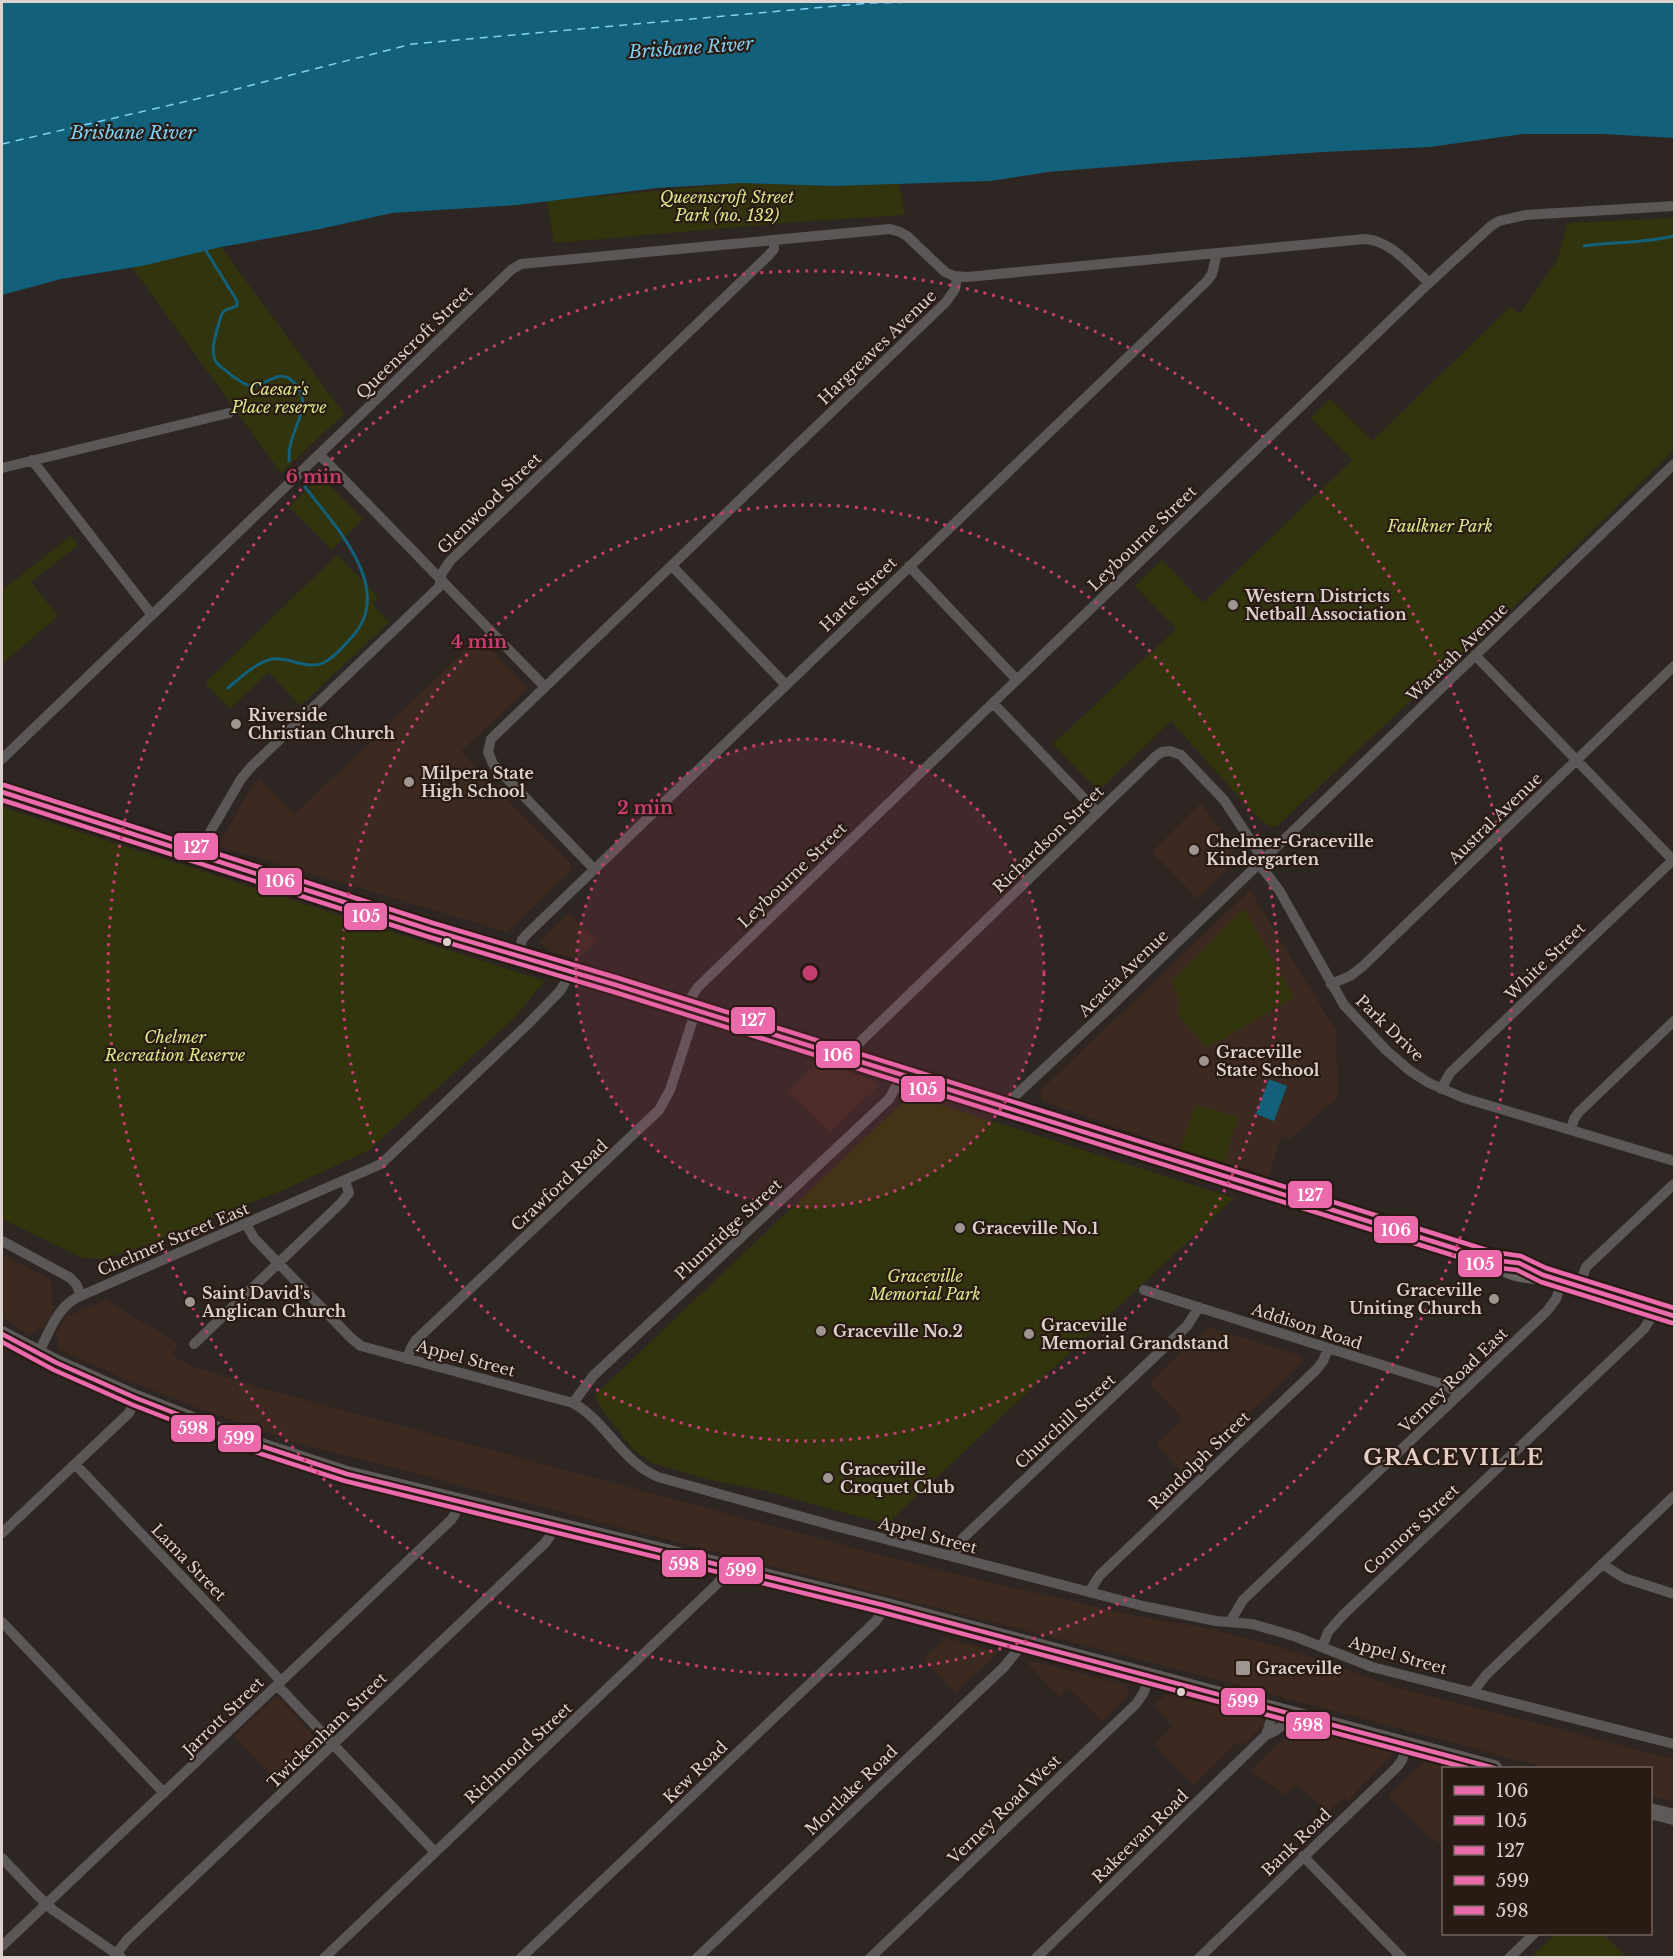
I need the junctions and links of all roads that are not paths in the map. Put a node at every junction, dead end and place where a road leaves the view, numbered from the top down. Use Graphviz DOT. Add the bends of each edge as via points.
graph roads {
  1 [pos="1674,206"];
  2 [pos="774,240"];
  3 [pos="1216,253"];
  4 [pos="957,277"];
  5 [pos="1429,283"];
  6 [pos="229,413"];
  7 [pos="319,454"];
  8 [pos="32,460"];
  9 [pos="1674,465"];
  10 [pos="2,468"];
  11 [pos="672,566"];
  12 [pos="909,566"];
  13 [pos="441,579"];
  14 [pos="152,615"];
  15 [pos="1475,655"];
  16 [pos="1674,666"];
  17 [pos="1017,680"];
  18 [pos="786,685"];
  19 [pos="545,687"];
  20 [pos="993,703"];
  21 [pos="2,759"];
  22 [pos="1577,760"];
  23 [pos="2,792"];
  24 [pos="1097,812"];
  25 [pos="196,856"];
  26 [pos="1674,859"];
  27 [pos="1261,861"];
  28 [pos="594,869"];
  29 [pos="517,956"];
  30 [pos="573,971"];
  31 [pos="1331,984"];
  32 [pos="692,1009"];
  33 [pos="1674,1021"];
  34 [pos="849,1059"];
  35 [pos="902,1076"];
  36 [pos="1441,1089"];
  37 [pos="1004,1106"];
  38 [pos="1571,1130"];
  39 [pos="1674,1161"];
  40 [pos="345,1181"];
  41 [pos="1674,1184"];
  42 [pos="246,1224"];
  43 [pos="2,1241"];
  44 [pos="279,1263"];
  45 [pos="1570,1284"];
  46 [pos="1144,1290"];
  47 [pos="81,1295"];
  48 [pos="1199,1307"];
  49 [pos="1656,1311"];
  50 [pos="1674,1316"];
  51 [pos="2,1334"];
  52 [pos="194,1344"];
  53 [pos="1328,1349"];
  54 [pos="38,1354"];
  55 [pos="407,1359"];
  56 [pos="1459,1394"];
  57 [pos="136,1398"];
  58 [pos="573,1403"];
  59 [pos="75,1464"];
  60 [pos="1674,1496"];
  61 [pos="458,1502"];
  62 [pos="553,1525"];
  63 [pos="2,1533"];
  64 [pos="953,1557"];
  65 [pos="1602,1564"];
  66 [pos="726,1566"];
  67 [pos="1089,1592"];
  68 [pos="1674,1594"];
  69 [pos="883,1605"];
  70 [pos="2,1622"];
  71 [pos="1230,1622"];
  72 [pos="1021,1641"];
  73 [pos="1322,1647"];
  74 [pos="1150,1676"];
  75 [pos="279,1683"];
  76 [pos="1473,1692"];
  77 [pos="1270,1708"];
  78 [pos="1294,1715"];
  79 [pos="1266,1735"];
  80 [pos="333,1744"];
  81 [pos="1407,1744"];
  82 [pos="1674,1744"];
  83 [pos="1490,1767"];
  84 [pos="164,1793"];
  85 [pos="1652,1812"];
  86 [pos="1674,1817"];
  87 [pos="435,1852"];
  88 [pos="1304,1856"];
  89 [pos="2,1858"];
  90 [pos="46,1904"];
  91 [pos="1533,1935"];
  92 [pos="2,1946"];
  93 [pos="120,1955"];
  94 [pos="324,1958"];
  95 [pos="521,1958"];
  96 [pos="697,1958"];
  97 [pos="870,1958"];
  98 [pos="1036,1958"];
  99 [pos="1199,1958"];
  100 [pos="1402,1958"];
  101 [pos="1509,1958"];
  1 -- 5 [label="street, Leybourne Street" via="1539,214 1499,221"];
  2 -- 4 [label="street, Queenscroft Street" via="896,230 941,270"];
  2 -- 7 [label="street, Queenscroft Street" via="518,266"];
  2 -- 13 [label="street, Glenwood Street" via="774,249 450,561"];
  3 -- 4 [label="street"];
  3 -- 5 [label="street" via="1375,239 1391,248"];
  3 -- 12 [label="street, Harte Street" via="1207,281"];
  4 -- 11 [label="street, Hargreaves Avenue" via="955,290 946,302"];
  5 -- 17 [label="street, Leybourne Street"];
  6 -- 8 [label="street"];
  7 -- 13 [label="street"];
  7 -- 14 [label="street, Queenscroft Street"];
  8 -- 10 [label="street"];
  8 -- 14 [label="street"];
  9 -- 15 [label="street, Waratah Avenue"];
  11 -- 18 [label="street"];
  11 -- 19 [label="street, Hargreaves Avenue"];
  12 -- 17 [label="street"];
  12 -- 18 [label="street, Harte Street"];
  13 -- 19 [label="street"];
  13 -- 25 [label="street, Glenwood Street" via="440,587 251,767"];
  14 -- 21 [label="street, Queenscroft Street"];
  15 -- 22 [label="street"];
  15 -- 27 [label="street, Waratah Avenue"];
  16 -- 22 [label="street, Austral Avenue"];
  17 -- 20 [label="street, Leybourne Street"];
  18 -- 28 [label="street, Harte Street"];
  19 -- 28 [label="street, Hargreaves Avenue" via="495,735 488,752 497,768"];
  20 -- 24 [label="street"];
  20 -- 32 [label="street, Leybourne Street" via="698,987 692,996"];
  22 -- 26 [label="street"];
  22 -- 31 [label="street, Austral Avenue" via="1362,967"];
  23 -- 25 [label="main road"];
  24 -- 27 [label="street, Richardson Street" via="1155,756 1174,752 1224,800"];
  24 -- 34 [label="street, Richardson Street" via="858,1044"];
  25 -- 29 [label="main road"];
  26 -- 36 [label="street, White Street" via="1450,1073"];
  27 -- 31 [label="street, Park Drive"];
  27 -- 37 [label="street, Acacia Avenue"];
  28 -- 29 [label="street, Harte Street" via="526,935"];
  29 -- 30 [label="main road"];
  30 -- 32 [label="main road"];
  30 -- 40 [label="street, Chelmer Street East" via="560,991 528,1024 387,1158"];
  31 -- 36 [label="street, Park Drive" via="1350,1013 1386,1050 1409,1070"];
  32 -- 34 [label="main road"];
  32 -- 55 [label="street, Crawford Road" via="664,1105 416,1341"];
  33 -- 38 [label="street" via="1579,1112"];
  34 -- 35 [label="main road"];
  35 -- 37 [label="main road"];
  35 -- 58 [label="street, Plumridge Street" via="889,1099 593,1376"];
  36 -- 38 [label="street, Park Drive"];
  37 -- 45 [label="main road" via="1492,1260 1507,1259"];
  38 -- 39 [label="street, Park Drive"];
  40 -- 42 [label="street, Chelmer Street East"];
  40 -- 44 [label="street" via="349,1191 346,1199"];
  41 -- 45 [label="street, Verney Road East"];
  42 -- 44 [label="street, Appel Street"];
  42 -- 47 [label="street, Chelmer Street East"];
  43 -- 47 [label="street" via="65,1274"];
  44 -- 52 [label="street"];
  44 -- 55 [label="street, Appel Street" via="356,1342"];
  45 -- 49 [label="main road"];
  45 -- 56 [label="street, Verney Road East"];
  46 -- 48 [label="street, Addison Road"];
  47 -- 54 [label="street, Chelmer Street East" via="64,1307"];
  48 -- 53 [label="street, Addison Road"];
  48 -- 64 [label="street, Churchill Street" via="1186,1326 963,1538"];
  49 -- 50 [label="main road"];
  49 -- 73 [label="street, Connors Street" via="1644,1329 1343,1615 1328,1632"];
  51 -- 54 [label="main road"];
  53 -- 56 [label="street, Addison Road" via="1445,1385"];
  53 -- 67 [label="street, Randolph Street" via="1317,1369 1100,1575"];
  54 -- 57 [label="main road"];
  55 -- 58 [label="street, Appel Street"];
  56 -- 71 [label="street, Verney Road East" via="1243,1600"];
  57 -- 59 [label="street" via="129,1413"];
  57 -- 61 [label="main road" via="294,1458"];
  58 -- 64 [label="street, Appel Street" via="642,1468 658,1477"];
  59 -- 63 [label="street"];
  59 -- 75 [label="street, Lama Street"];
  60 -- 65 [label="street"];
  61 -- 62 [label="main road"];
  61 -- 75 [label="street, Jarrott Street" via="451,1520"];
  62 -- 66 [label="main road"];
  62 -- 80 [label="street, Twickenham Street" via="545,1543"];
  64 -- 67 [label="street, Appel Street"];
  65 -- 68 [label="street" via="1624,1578"];
  65 -- 76 [label="street"];
  66 -- 69 [label="main road"];
  66 -- 87 [label="street, Richmond Street" via="717,1584"];
  67 -- 71 [label="street, Appel Street"];
  69 -- 72 [label="main road"];
  69 -- 95 [label="street, Kew Road" via="876,1621"];
  70 -- 84 [label="street"];
  71 -- 73 [label="street, Appel Street" via="1272,1629"];
  72 -- 74 [label="main road"];
  72 -- 96 [label="street, Mortlake Road" via="1004,1666"];
  73 -- 76 [label="street, Appel Street" via="1372,1666"];
  74 -- 77 [label="main road"];
  74 -- 97 [label="street, Verney Road West" via="1136,1704"];
  75 -- 80 [label="street, Lama Street"];
  75 -- 84 [label="street, Jarrott Street"];
  76 -- 82 [label="street, Appel Street"];
  77 -- 78 [label="main road"];
  77 -- 79 [label="street"];
  78 -- 79 [label="street, Rakeevan Road"];
  78 -- 81 [label="main road"];
  79 -- 98 [label="street, Rakeevan Road"];
  80 -- 87 [label="street, Lama Street"];
  80 -- 93 [label="street, Twickenham Street" via="126,1941"];
  81 -- 83 [label="main road"];
  81 -- 88 [label="street, Bank Road" via="1397,1767"];
  84 -- 90 [label="street, Jarrott Street"];
  85 -- 86 [label="main road"];
  87 -- 94 [label="street, Richmond Street"];
  88 -- 99 [label="street, Bank Road"];
  88 -- 100 [label="street"];
  89 -- 90 [label="street"];
  90 -- 92 [label="street, Jarrott Street"];
  90 -- 93 [label="street"];
  91 -- 101 [label="street"];
}
